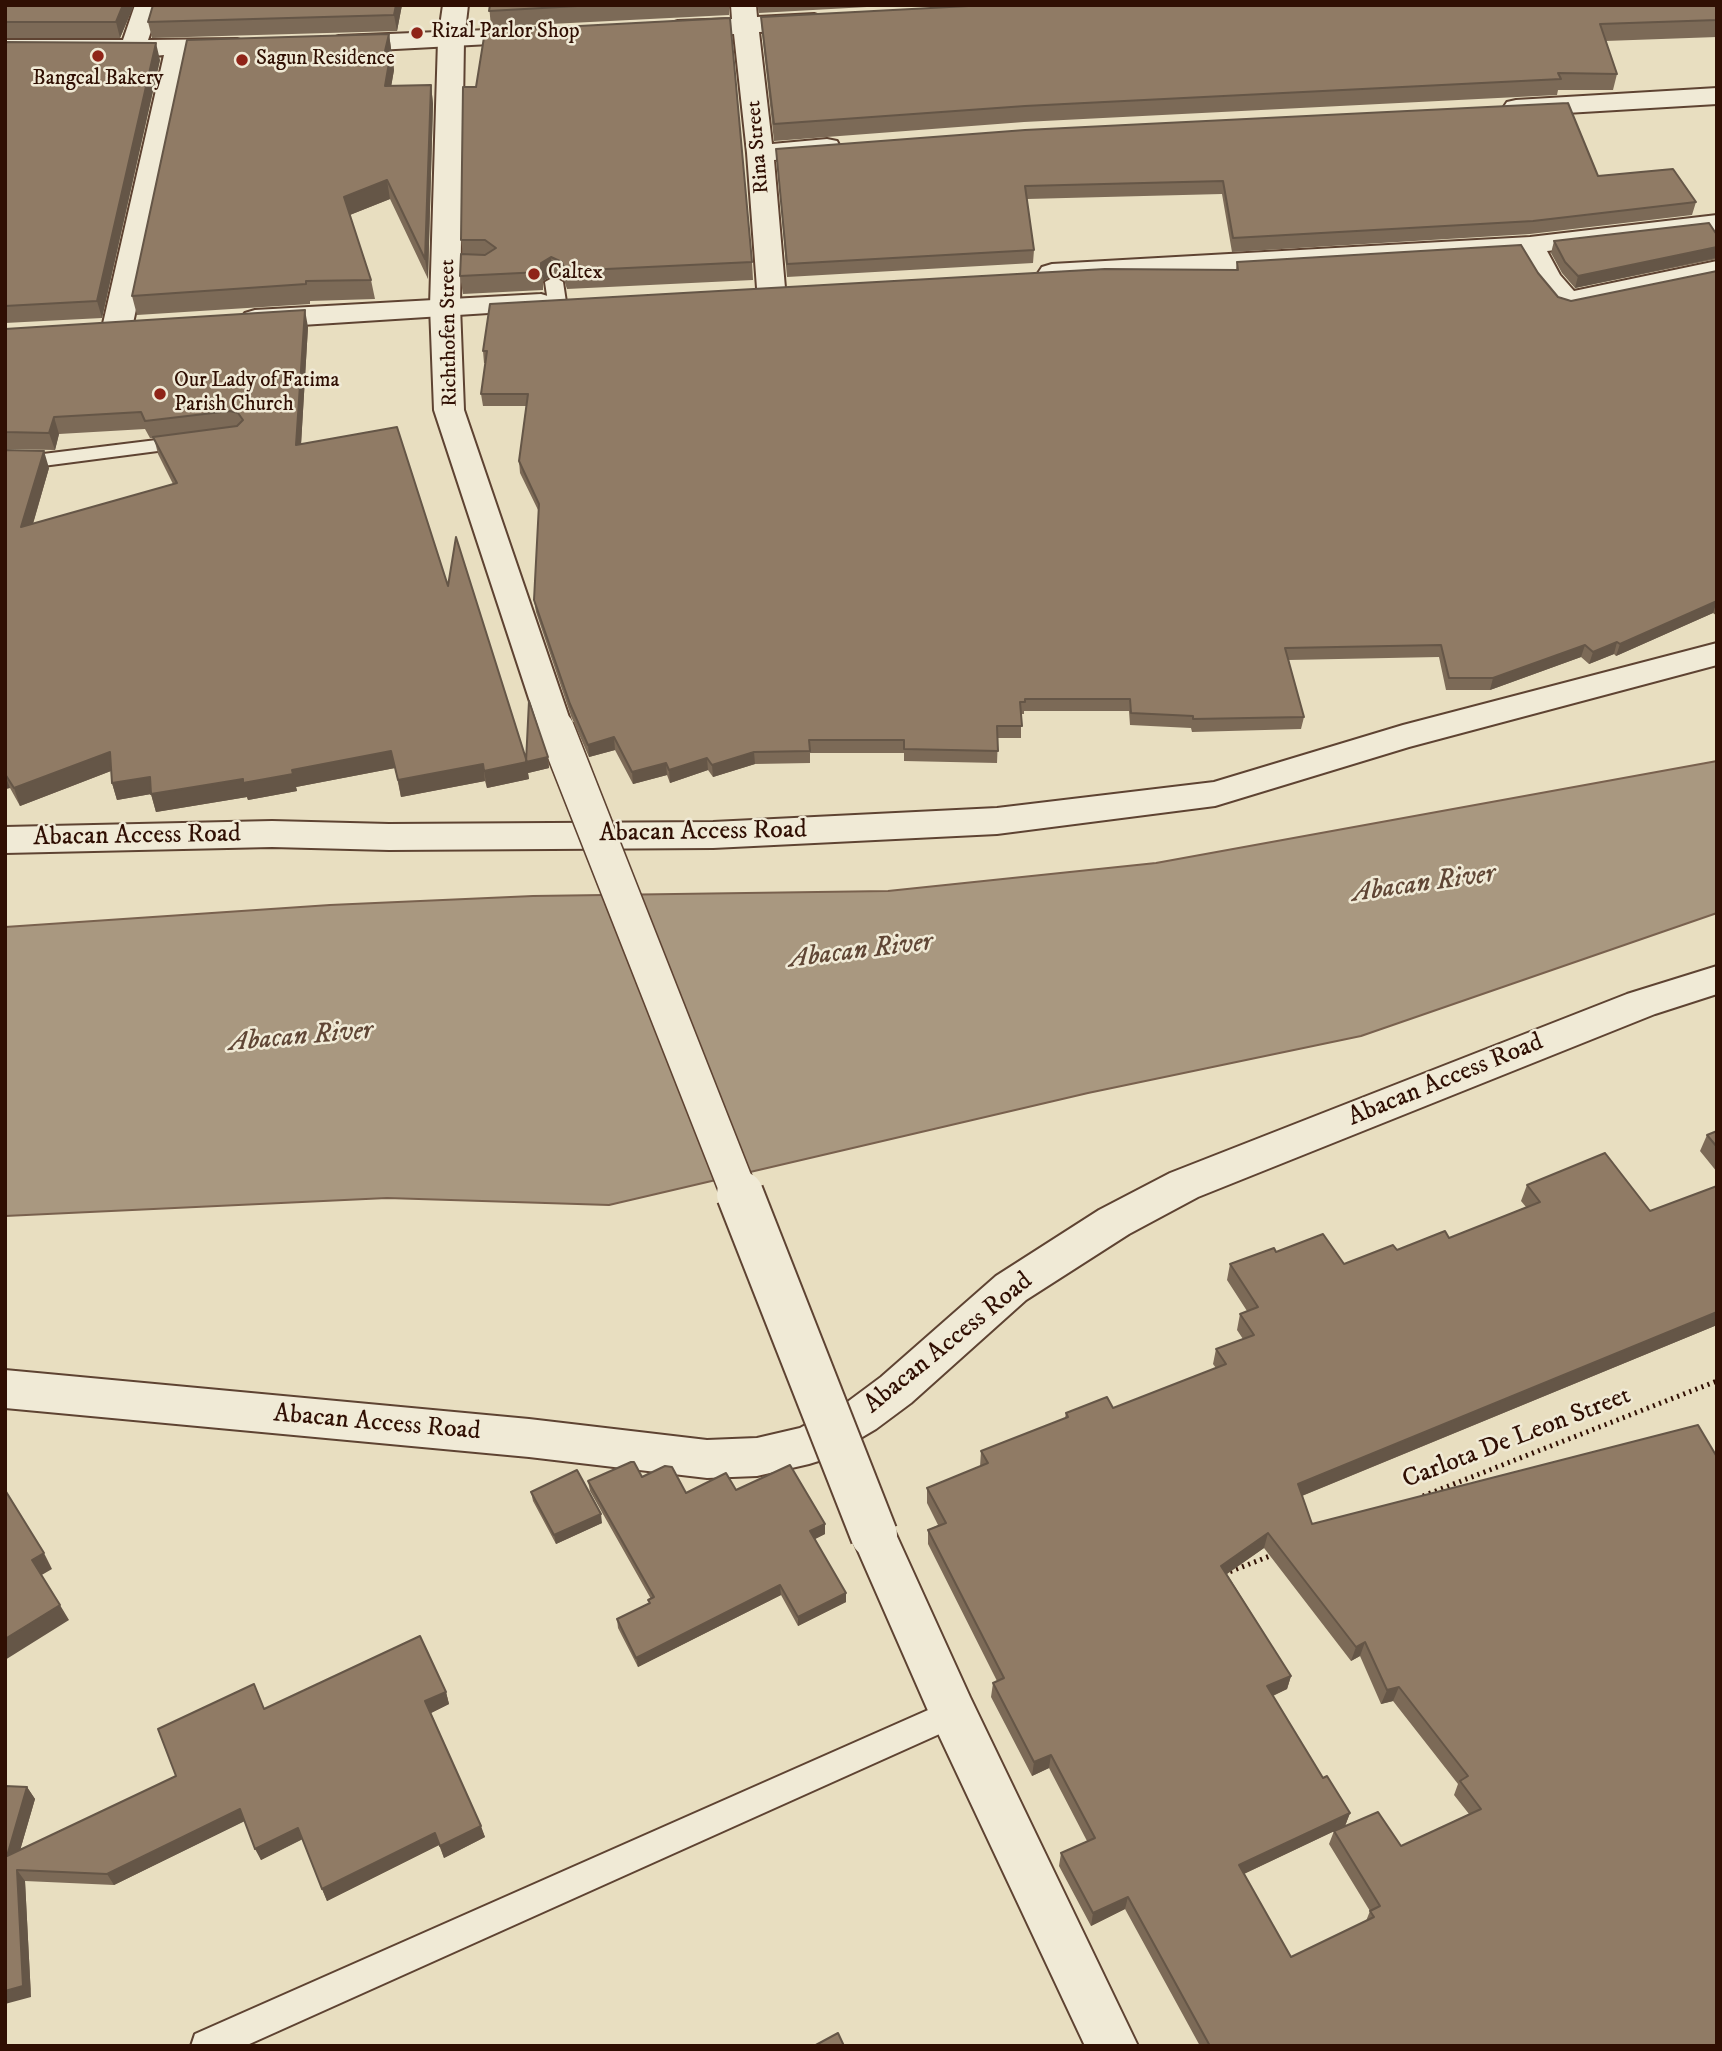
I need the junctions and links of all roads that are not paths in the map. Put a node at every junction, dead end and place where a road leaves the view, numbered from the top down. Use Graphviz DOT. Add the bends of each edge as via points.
graph roads {
  1 [pos="148,5"];
  2 [pos="456,5"];
  3 [pos="745,16"];
  4 [pos="842,21"];
  5 [pos="653,31"];
  6 [pos="559,35"];
  7 [pos="451,40"];
  8 [pos="314,45"];
  9 [pos="260,47"];
  10 [pos="5,48"];
  11 [pos="178,49"];
  12 [pos="132,50"];
  13 [pos="1717,96"];
  14 [pos="1492,110"];
  15 [pos="852,145"];
  16 [pos="760,153"];
  17 [pos="1717,223"];
  18 [pos="1530,245"];
  19 [pos="1717,270"];
  20 [pos="1020,274"];
  21 [pos="771,288"];
  22 [pos="565,295"];
  23 [pos="445,306"];
  24 [pos="226,321"];
  25 [pos="117,328"];
  26 [pos="207,440"];
  27 [pos="5,458"];
  28 [pos="1717,654"];
  29 [pos="5,840"];
  30 [pos="1717,980"];
  31 [pos="5,1389"];
  32 [pos="953,1713"];
  33 [pos="207,2046"];
  34 [pos="1112,2046"];
  1 -- 12 [label="street"];
  2 -- 7 [label="street, Richthofen Street"];
  3 -- 4 [label="street"];
  3 -- 5 [label="street"];
  3 -- 16 [label="street, Rina Street"];
  6 -- 7 [label="street"];
  7 -- 8 [label="street"];
  7 -- 23 [label="street, Richthofen Street" via="454,265"];
  9 -- 11 [label="street"];
  10 -- 12 [label="street"];
  11 -- 12 [label="street"];
  11 -- 25 [label="street"];
  13 -- 14 [label="street"];
  15 -- 16 [label="street"];
  16 -- 21 [label="street, Rina Street"];
  17 -- 18 [label="street"];
  18 -- 19 [label="street" via="1547,278 1567,301"];
  18 -- 20 [label="street"];
  22 -- 23 [label="street"];
  23 -- 24 [label="street"];
  23 -- 32 [label="street, Richthofen Street, bridge" via="449,410 556,729 874,1535"];
  26 -- 27 [label="lane" via="43,460"];
  28 -- 29 [label="street, Abacan Access Road" via="1403,737 1215,794 997,821 713,835"];
  30 -- 31 [label="street, Abacan Access Road" via="1629,1009 1184,1185 1114,1222 1011,1288 896,1391 809,1445 757,1457 707,1459"];
  32 -- 33 [label="lane"];
  32 -- 34 [label="street, Richthofen Street"];
}
